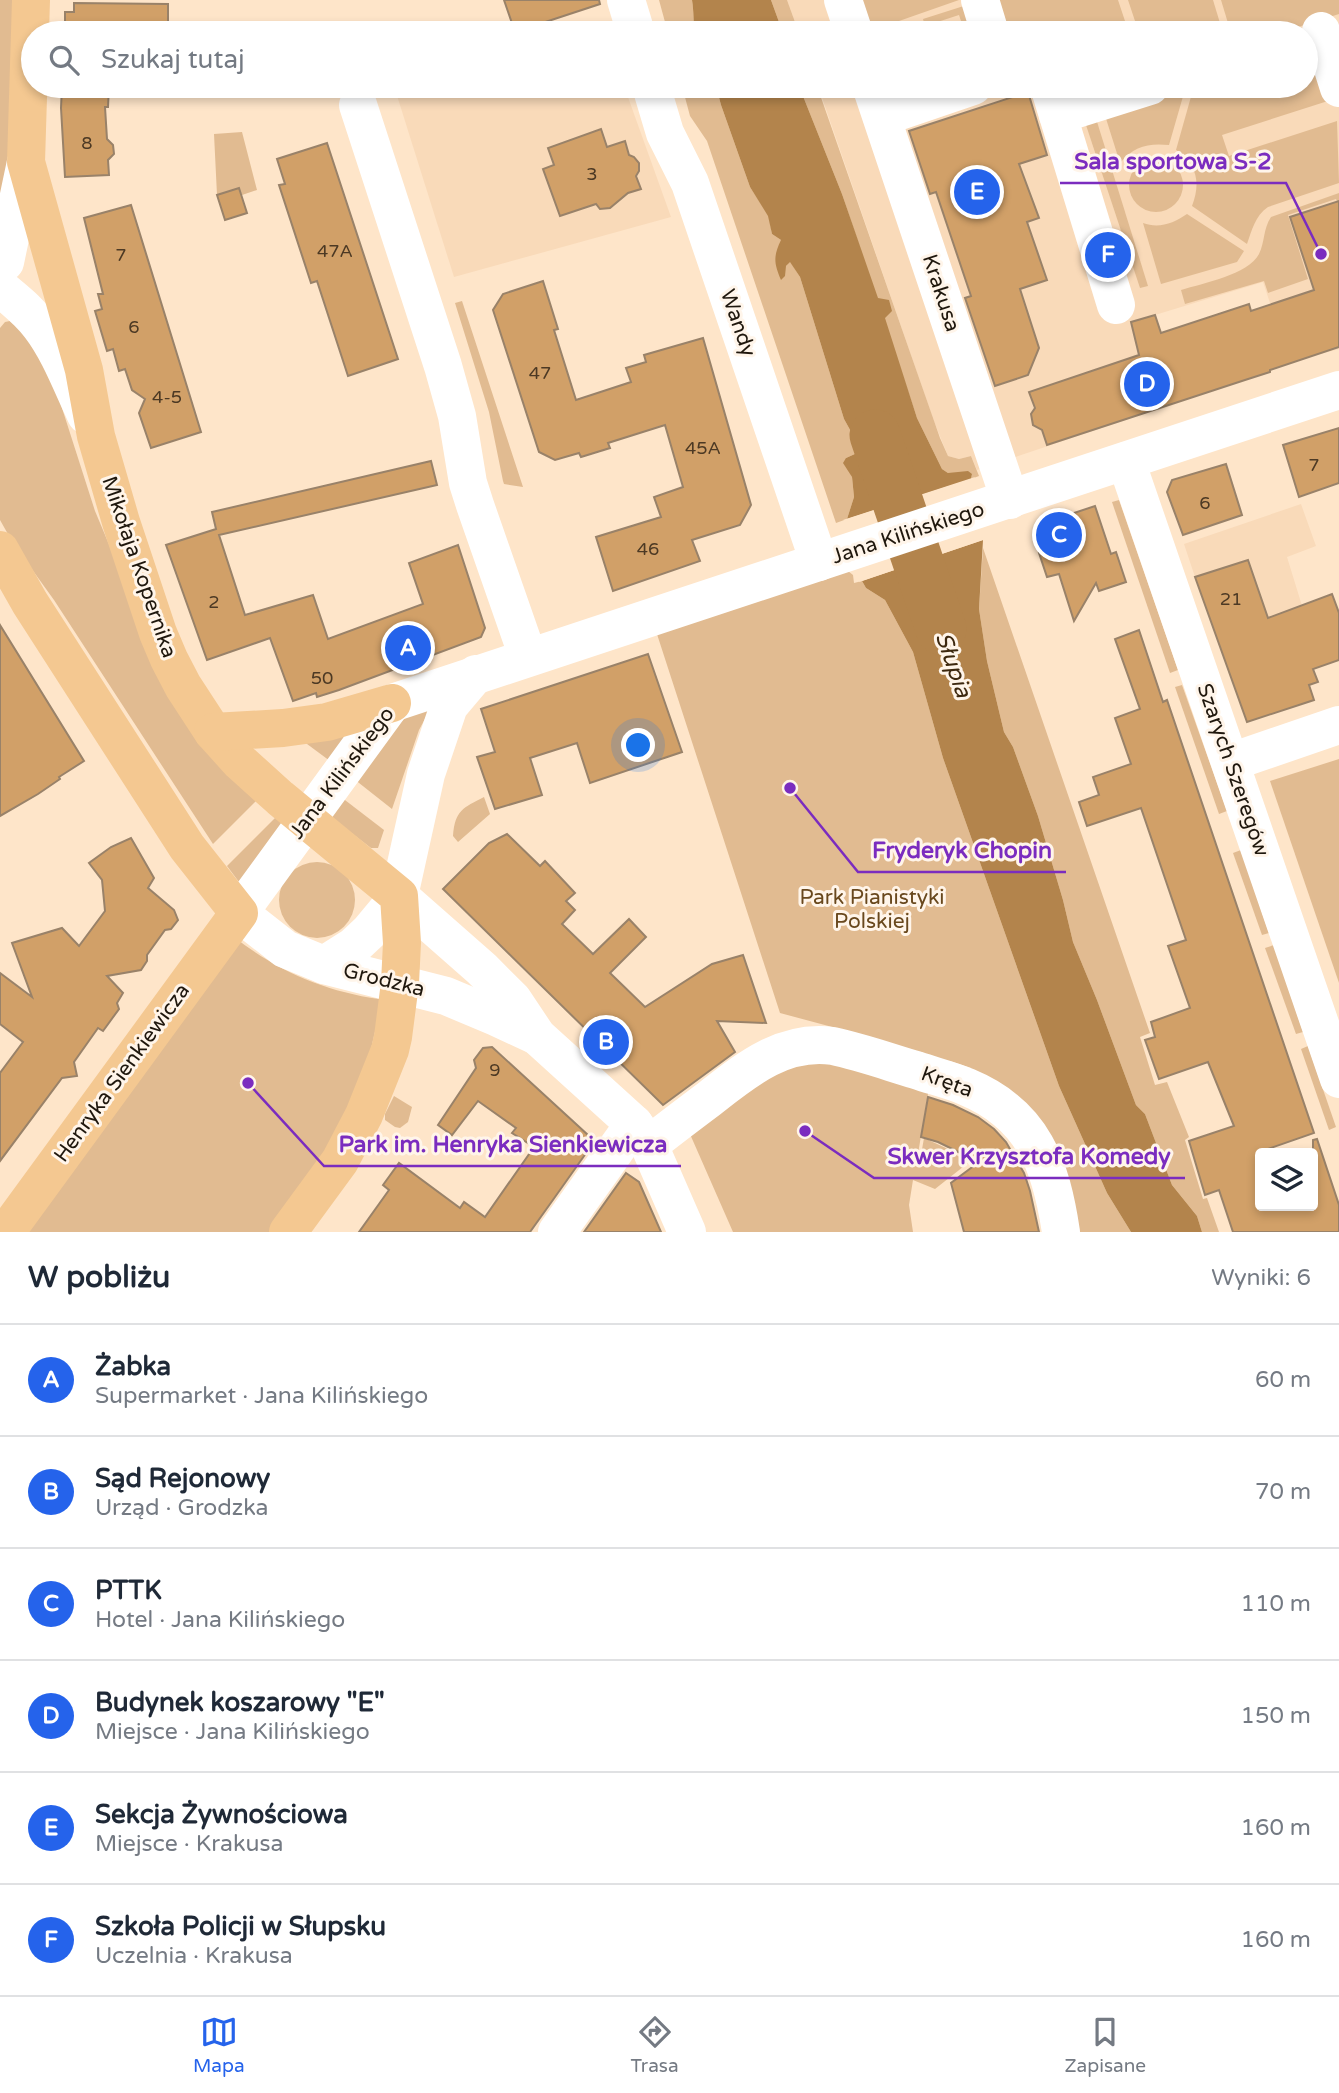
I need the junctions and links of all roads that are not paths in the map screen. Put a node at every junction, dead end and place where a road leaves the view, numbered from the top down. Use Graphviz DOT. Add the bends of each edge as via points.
graph roads {
  1 [pos="31,0"];
  2 [pos="626,0"];
  3 [pos="843,0"];
  4 [pos="980,0"];
  5 [pos="30,21"];
  6 [pos="632,21"];
  7 [pos="850,21"];
  8 [pos="986,21"];
  9 [pos="1322,31"];
  10 [pos="1339,88"];
  11 [pos="28,98"];
  12 [pos="655,98"];
  13 [pos="896,98"];
  14 [pos="1053,100"];
  15 [pos="877,101"];
  16 [pos="358,105"];
  17 [pos="26,162"];
  18 [pos="2,275"];
  19 [pos="1116,305"];
  20 [pos="1339,390"];
  21 [pos="96,436"];
  22 [pos="1126,461"];
  23 [pos="999,503"];
  24 [pos="0,550"];
  25 [pos="833,558"];
  26 [pos="15,599"];
  27 [pos="528,657"];
  28 [pos="476,674"];
  29 [pos="393,703"];
  30 [pos="1339,725"];
  31 [pos="213,732"];
  32 [pos="1231,762"];
  33 [pos="306,820"];
  34 [pos="399,896"];
  35 [pos="239,913"];
  36 [pos="324,965"];
  37 [pos="400,983"];
  38 [pos="537,1036"];
  39 [pos="1339,1079"];
  40 [pos="641,1134"];
  41 [pos="6,1232"];
  42 [pos="288,1232"];
  43 [pos="557,1232"];
  44 [pos="687,1232"];
  45 [pos="1061,1232"];
  1 -- 5 [label="main road, Mikołaja Kopernika"];
  2 -- 6 [label="street"];
  3 -- 7 [label="street"];
  4 -- 8 [label="street"];
  9 -- 10 [label="street"];
  11 -- 17 [label="main road, Mikołaja Kopernika"];
  12 -- 25 [label="street, Wandy"];
  13 -- 15 [label="street"];
  14 -- 19 [label="street"];
  15 -- 23 [label="street, Krakusa"];
  16 -- 27 [label="street" via="443,366 468,483"];
  17 -- 18 [label="street, Mikołaja Kopernika"];
  17 -- 21 [label="main road, Mikołaja Kopernika" via="84,370"];
  18 -- 21 [label="street, Mikołaja Kopernika" via="41,327"];
  20 -- 22 [label="street, Jana Kilińskiego"];
  21 -- 31 [label="main road, Mikołaja Kopernika" via="158,633 183,686"];
  22 -- 23 [label="street, Jana Kilińskiego"];
  22 -- 32 [label="street, Szarych Szeregów"];
  23 -- 25 [label="street, Jana Kilińskiego"];
  24 -- 26 [label="main road"];
  25 -- 27 [label="street, Jana Kilińskiego"];
  26 -- 35 [label="main road" via="187,847"];
  27 -- 28 [label="street, Jana Kilińskiego"];
  28 -- 29 [label="street, Jana Kilińskiego"];
  28 -- 34 [label="street" via="449,706 426,774"];
  29 -- 31 [label="main road" via="327,722"];
  29 -- 33 [label="street, Jana Kilińskiego"];
  30 -- 32 [label="street"];
  31 -- 33 [label="main road, Mikołaja Kopernika"];
  32 -- 39 [label="street, Szarych Szeregów"];
  33 -- 34 [label="main road, Mikołaja Kopernika"];
  33 -- 35 [label="street, Jana Kilińskiego"];
  34 -- 36 [label="street" via="354,946"];
  34 -- 37 [label="main road"];
  34 -- 38 [label="street, Grodzka" via="513,1000"];
  35 -- 36 [label="street, Grodzka" via="285,949"];
  35 -- 41 [label="main road, Henryka Sienkiewicza"];
  36 -- 37 [label="street, Grodzka"];
  37 -- 38 [label="street, Grodzka" via="463,1003"];
  37 -- 42 [label="main road" via="390,1050 364,1115 340,1161"];
  38 -- 40 [label="street, Grodzka"];
  40 -- 43 [label="street, Kręta"];
  40 -- 44 [label="street, Grodzka"];
  40 -- 45 [label="street, Kręta" via="754,1064 798,1046 834,1045 967,1086 1016,1120 1040,1152"];
}
